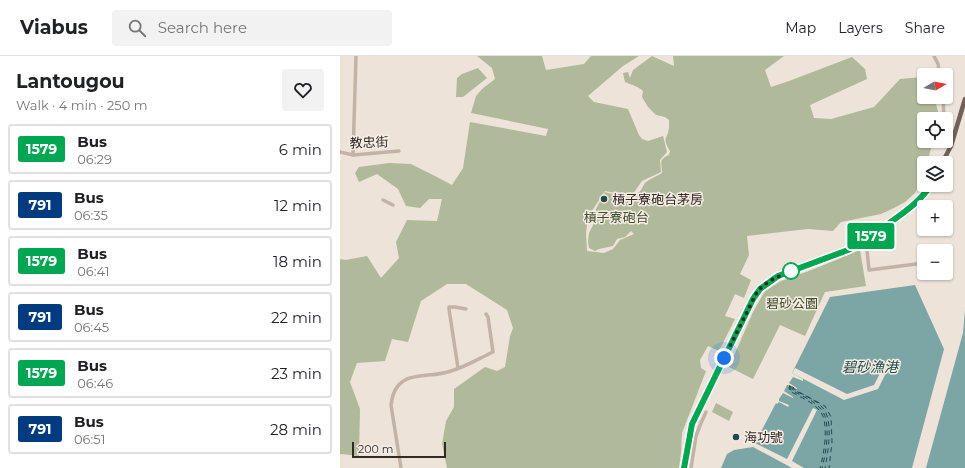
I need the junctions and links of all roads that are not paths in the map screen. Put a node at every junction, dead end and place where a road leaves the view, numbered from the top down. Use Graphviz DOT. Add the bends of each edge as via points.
graph roads {
  1 [pos="356,56"];
  2 [pos="934,56"];
  3 [pos="939,68"];
  4 [pos="965,99"];
  5 [pos="953,139"];
  6 [pos="399,151"];
  7 [pos="340,152"];
  8 [pos="353,154"];
  9 [pos="926,192"];
  10 [pos="382,200"];
  11 [pos="393,205"];
  12 [pos="866,240"];
  13 [pos="917,264"];
  14 [pos="466,309"];
  15 [pos="486,314"];
  16 [pos="458,368"];
  17 [pos="706,412"];
  18 [pos="401,468"];
  19 [pos="684,468"];
  20 [pos="691,468"];
  1 -- 8 [label="street"];
  2 -- 3 [label="street"];
  4 -- 5 [label="main road"];
  6 -- 8 [label="street, 教忠街"];
  7 -- 8 [label="street, 教忠街"];
  9 -- 12 [label="main road" via="910,208"];
  10 -- 11 [label="street"];
  12 -- 13 [label="street" via="869,270"];
  12 -- 19 [label="main road" via="848,250 778,276 757,292 692,424"];
  14 -- 16 [label="street" via="453,306 448,309"];
  15 -- 16 [label="street" via="493,352"];
  16 -- 18 [label="street" via="410,377 395,390 391,405"];
  17 -- 20 [label="street" via="696,436"];
}
